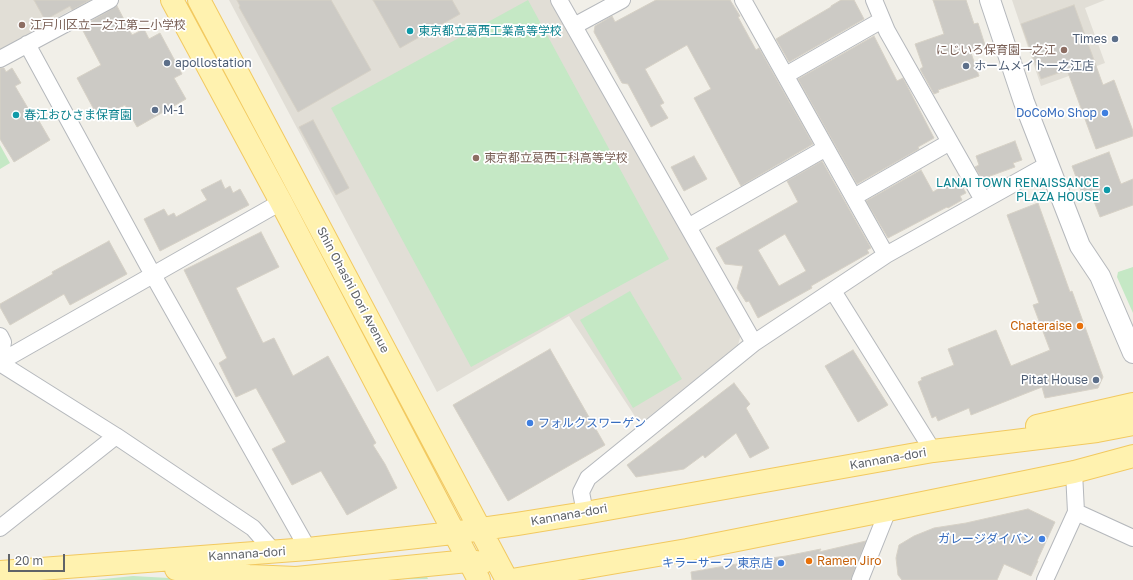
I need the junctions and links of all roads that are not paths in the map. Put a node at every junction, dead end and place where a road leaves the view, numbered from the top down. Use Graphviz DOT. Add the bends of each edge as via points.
graph roads {
  1 [pos="110,0"];
  2 [pos="172,0"];
  3 [pos="199,0"];
  4 [pos="559,0"];
  5 [pos="622,0"];
  6 [pos="743,0"];
  7 [pos="874,0"];
  8 [pos="990,0"];
  9 [pos="882,20"];
  10 [pos="574,26"];
  11 [pos="27,44"];
  12 [pos="0,59"];
  13 [pos="786,75"];
  14 [pos="950,142"];
  15 [pos="826,148"];
  16 [pos="1047,165"];
  17 [pos="854,197"];
  18 [pos="983,200"];
  19 [pos="281,202"];
  20 [pos="688,228"];
  21 [pos="886,255"];
  22 [pos="153,275"];
  23 [pos="833,291"];
  24 [pos="0,336"];
  25 [pos="754,343"];
  26 [pos="1133,353"];
  27 [pos="0,361"];
  28 [pos="1133,404"];
  29 [pos="1133,424"];
  30 [pos="116,436"];
  31 [pos="933,451"];
  32 [pos="1133,456"];
  33 [pos="1133,464"];
  34 [pos="1074,472"];
  35 [pos="888,510"];
  36 [pos="1076,512"];
  37 [pos="585,513"];
  38 [pos="0,528"];
  39 [pos="480,529"];
  40 [pos="453,533"];
  41 [pos="1133,538"];
  42 [pos="308,549"];
  43 [pos="274,552"];
  44 [pos="468,561"];
  45 [pos="117,563"];
  46 [pos="0,572"];
  47 [pos="479,580"];
  48 [pos="507,580"];
  49 [pos="512,580"];
  50 [pos="860,580"];
  51 [pos="1045,580"];
  1 -- 11 [label="street"];
  2 -- 19 [label="main road, Shin Ohashi Dori Avenue"];
  3 -- 39 [label="main road, Shin Ohashi Dori Avenue"];
  4 -- 10 [label="street"];
  5 -- 10 [label="street"];
  6 -- 13 [label="street"];
  7 -- 9 [label="street"];
  8 -- 16 [label="street"];
  9 -- 13 [label="street"];
  9 -- 14 [label="street"];
  10 -- 20 [label="street"];
  11 -- 12 [label="street"];
  11 -- 22 [label="street"];
  13 -- 15 [label="street"];
  14 -- 17 [label="street"];
  14 -- 18 [label="street"];
  15 -- 17 [label="street"];
  15 -- 20 [label="street"];
  16 -- 18 [label="street"];
  16 -- 26 [label="street" via="1080,246 1100,276"];
  17 -- 21 [label="street"];
  18 -- 21 [label="street"];
  19 -- 22 [label="street"];
  19 -- 40 [label="main road, Shin Ohashi Dori Avenue"];
  20 -- 25 [label="street"];
  21 -- 23 [label="street"];
  22 -- 27 [label="street"];
  22 -- 42 [label="street"];
  23 -- 25 [label="street"];
  23 -- 31 [label="street"];
  24 -- 27 [label="street" via="3,342"];
  25 -- 37 [label="street" via="588,478 581,492"];
  27 -- 30 [label="street"];
  28 -- 31 [label="main road"];
  29 -- 31 [label="main road, Kannana-dori" via="1097,431"];
  30 -- 38 [label="street"];
  30 -- 43 [label="street" via="253,528"];
  31 -- 37 [label="main road, Kannana-dori"];
  32 -- 34 [label="main road"];
  33 -- 34 [label="main road"];
  34 -- 35 [label="main road"];
  34 -- 36 [label="street"];
  35 -- 49 [label="main road" via="687,550"];
  35 -- 50 [label="street"];
  36 -- 41 [label="street"];
  36 -- 51 [label="street"];
  37 -- 39 [label="main road, Kannana-dori"];
  39 -- 40 [label="main road, Kannana-dori"];
  39 -- 48 [label="main road, Shin Ohashi Dori Avenue"];
  40 -- 42 [label="main road, Kannana-dori"];
  40 -- 44 [label="main road, Shin Ohashi Dori Avenue"];
  42 -- 43 [label="main road, Kannana-dori"];
  43 -- 45 [label="main road, Kannana-dori"];
  44 -- 45 [label="main road" via="296,578"];
  44 -- 47 [label="main road, Shin Ohashi Dori Avenue"];
  44 -- 48 [label="main road" via="491,565"];
  45 -- 46 [label="main road, Kannana-dori"];
}
